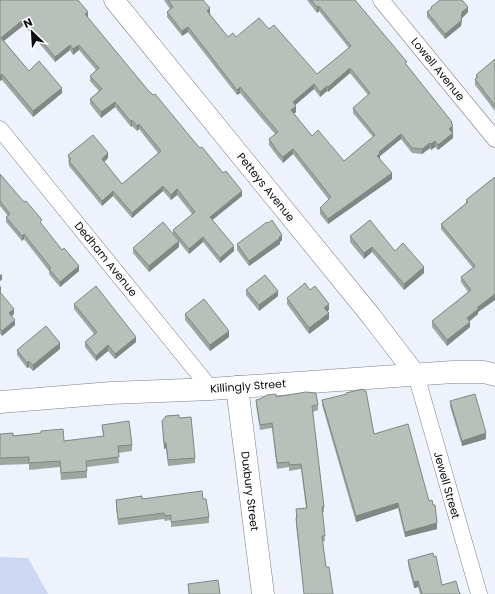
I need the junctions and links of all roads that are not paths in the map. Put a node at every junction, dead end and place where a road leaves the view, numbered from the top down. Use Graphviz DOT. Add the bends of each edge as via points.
graph roads {
  1 [pos="114,0"];
  2 [pos="381,0"];
  3 [pos="0,129"];
  4 [pos="495,139"];
  5 [pos="416,375"];
  6 [pos="495,375"];
  7 [pos="237,387"];
  8 [pos="211,389"];
  9 [pos="1,400"];
  10 [pos="263,594"];
  11 [pos="478,594"];
  1 -- 5 [label="street, Petteys Avenue"];
  2 -- 4 [label="street, Lowell Avenue"];
  3 -- 8 [label="street, Dedham Avenue"];
  5 -- 6 [label="main road, Killingly Street" via="484,372"];
  5 -- 7 [label="main road, Killingly Street"];
  5 -- 11 [label="street, Jewell Street"];
  7 -- 8 [label="main road, Killingly Street"];
  7 -- 10 [label="main road, Duxbury Street"];
  8 -- 9 [label="main road, Killingly Street"];
}
